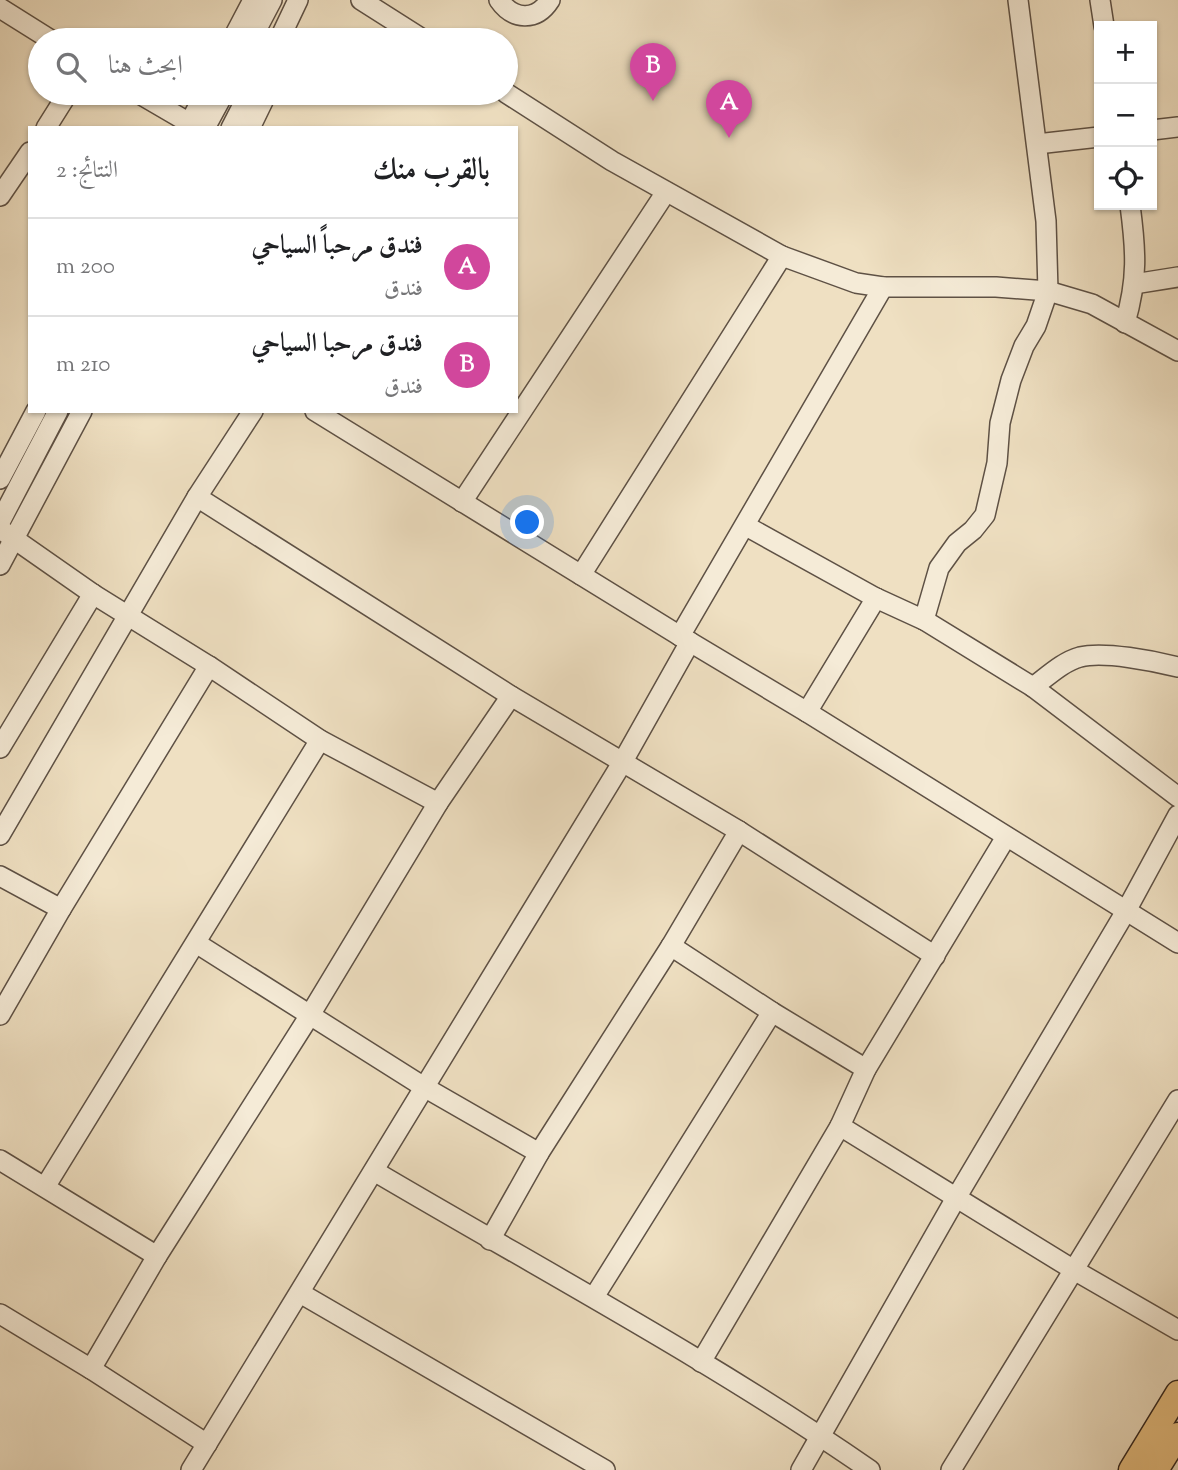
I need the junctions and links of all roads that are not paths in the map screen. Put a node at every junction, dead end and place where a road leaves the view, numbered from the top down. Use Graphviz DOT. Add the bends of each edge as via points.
graph roads {
  1 [pos="253,0"];
  2 [pos="272,0"];
  3 [pos="298,0"];
  4 [pos="361,0"];
  5 [pos="499,0"];
  6 [pos="550,0"];
  7 [pos="1018,0"];
  8 [pos="1100,0"];
  9 [pos="0,8"];
  10 [pos="1103,21"];
  11 [pos="32,28"];
  12 [pos="239,28"];
  13 [pos="257,28"];
  14 [pos="285,28"];
  15 [pos="405,28"];
  16 [pos="518,100"];
  17 [pos="60,105"];
  18 [pos="158,105"];
  19 [pos="201,105"];
  20 [pos="214,105"];
  21 [pos="243,105"];
  22 [pos="261,105"];
  23 [pos="47,126"];
  24 [pos="193,126"];
  25 [pos="195,126"];
  26 [pos="196,126"];
  27 [pos="232,126"];
  28 [pos="251,126"];
  29 [pos="1178,127"];
  30 [pos="1157,129"];
  31 [pos="1094,138"];
  32 [pos="1037,144"];
  33 [pos="28,154"];
  34 [pos="3,183"];
  35 [pos="666,192"];
  36 [pos="1131,210"];
  37 [pos="782,256"];
  38 [pos="1178,277"];
  39 [pos="1134,284"];
  40 [pos="883,287"];
  41 [pos="1048,291"];
  42 [pos="1125,323"];
  43 [pos="1178,351"];
  44 [pos="35,413"];
  45 [pos="57,413"];
  46 [pos="81,413"];
  47 [pos="252,413"];
  48 [pos="318,413"];
  49 [pos="0,479"];
  50 [pos="197,497"];
  51 [pos="462,502"];
  52 [pos="0,522"];
  53 [pos="746,526"];
  54 [pos="7,534"];
  55 [pos="0,565"];
  56 [pos="581,575"];
  57 [pos="93,594"];
  58 [pos="876,598"];
  59 [pos="128,617"];
  60 [pos="925,620"];
  61 [pos="685,639"];
  62 [pos="209,666"];
  63 [pos="1178,667"];
  64 [pos="1033,687"];
  65 [pos="511,696"];
  66 [pos="807,712"];
  67 [pos="320,740"];
  68 [pos="0,748"];
  69 [pos="622,763"];
  70 [pos="1178,797"];
  71 [pos="438,803"];
  72 [pos="1178,815"];
  73 [pos="739,831"];
  74 [pos="0,835"];
  75 [pos="1006,837"];
  76 [pos="0,876"];
  77 [pos="61,909"];
  78 [pos="1126,911"];
  79 [pos="196,943"];
  80 [pos="1178,943"];
  81 [pos="671,946"];
  82 [pos="935,956"];
  83 [pos="772,1012"];
  84 [pos="0,1015"];
  85 [pos="310,1015"];
  86 [pos="866,1069"];
  87 [pos="424,1087"];
  88 [pos="1178,1100"];
  89 [pos="841,1126"];
  90 [pos="540,1153"];
  91 [pos="0,1160"];
  92 [pos="374,1171"];
  93 [pos="45,1187"];
  94 [pos="956,1198"];
  95 [pos="491,1240"];
  96 [pos="157,1256"];
  97 [pos="1074,1270"];
  98 [pos="300,1293"];
  99 [pos="594,1297"];
  100 [pos="0,1314"];
  101 [pos="1178,1330"];
  102 [pos="701,1362"];
  103 [pos="91,1368"];
  104 [pos="1178,1393"];
  105 [pos="1178,1435"];
  106 [pos="821,1437"];
  107 [pos="207,1444"];
  108 [pos="602,1469"];
  109 [pos="191,1470"];
  110 [pos="801,1470"];
  111 [pos="870,1470"];
  112 [pos="951,1470"];
  113 [pos="1131,1470"];
  114 [pos="1156,1470"];
  1 -- 12 [label="street"];
  2 -- 13 [label="street"];
  3 -- 14 [label="street"];
  4 -- 15 [label="street"];
  5 -- 6 [label="street" via="523,16 536,15"];
  7 -- 32 [label="street"];
  8 -- 10 [label="street"];
  9 -- 11 [label="street"];
  16 -- 35 [label="street"];
  17 -- 23 [label="street"];
  18 -- 24 [label="street"];
  19 -- 25 [label="street"];
  20 -- 26 [label="street"];
  21 -- 27 [label="street"];
  22 -- 28 [label="street"];
  29 -- 30 [label="street"];
  31 -- 32 [label="street"];
  32 -- 41 [label="street"];
  33 -- 34 [label="street"];
  35 -- 37 [label="street"];
  35 -- 51 [label="street"];
  36 -- 39 [label="street"];
  37 -- 40 [label="street" via="856,283"];
  37 -- 56 [label="street"];
  38 -- 39 [label="street"];
  39 -- 42 [label="street"];
  40 -- 41 [label="street"];
  40 -- 53 [label="street"];
  41 -- 42 [label="street" via="1092,304"];
  41 -- 60 [label="street" via="1011,380 985,515 939,568"];
  42 -- 43 [label="street"];
  44 -- 49 [label="street"];
  45 -- 52 [label="street"];
  46 -- 54 [label="street"];
  47 -- 50 [label="street"];
  48 -- 51 [label="street"];
  50 -- 59 [label="street"];
  50 -- 65 [label="street"];
  51 -- 56 [label="street"];
  53 -- 58 [label="street"];
  53 -- 61 [label="street"];
  54 -- 55 [label="street"];
  54 -- 57 [label="street"];
  56 -- 61 [label="street"];
  57 -- 59 [label="street"];
  57 -- 68 [label="street"];
  58 -- 60 [label="street"];
  58 -- 66 [label="street"];
  59 -- 62 [label="street"];
  59 -- 74 [label="street"];
  60 -- 64 [label="street"];
  61 -- 66 [label="street"];
  61 -- 69 [label="street"];
  62 -- 67 [label="street"];
  62 -- 77 [label="street"];
  63 -- 64 [label="street" via="1079,657"];
  64 -- 70 [label="street"];
  65 -- 69 [label="street"];
  65 -- 71 [label="street"];
  66 -- 75 [label="street"];
  67 -- 71 [label="street"];
  67 -- 79 [label="street"];
  69 -- 73 [label="street"];
  69 -- 87 [label="street"];
  71 -- 85 [label="street"];
  72 -- 78 [label="street"];
  73 -- 81 [label="street"];
  73 -- 82 [label="street"];
  75 -- 78 [label="street"];
  75 -- 82 [label="street"];
  76 -- 77 [label="street"];
  77 -- 84 [label="street"];
  78 -- 80 [label="street"];
  78 -- 94 [label="street"];
  79 -- 85 [label="street"];
  79 -- 93 [label="street"];
  81 -- 83 [label="street"];
  81 -- 90 [label="street"];
  82 -- 86 [label="street"];
  83 -- 86 [label="street"];
  83 -- 99 [label="street"];
  85 -- 87 [label="street"];
  85 -- 96 [label="street"];
  86 -- 89 [label="street"];
  87 -- 90 [label="street"];
  87 -- 92 [label="street"];
  88 -- 97 [label="street"];
  89 -- 94 [label="street"];
  89 -- 102 [label="street"];
  90 -- 95 [label="street"];
  91 -- 93 [label="street"];
  92 -- 95 [label="street"];
  92 -- 98 [label="street"];
  93 -- 96 [label="street"];
  94 -- 97 [label="street"];
  94 -- 106 [label="street"];
  95 -- 99 [label="street"];
  96 -- 103 [label="street"];
  97 -- 101 [label="street"];
  97 -- 112 [label="street"];
  98 -- 107 [label="street"];
  98 -- 108 [label="street"];
  99 -- 102 [label="street"];
  100 -- 103 [label="street"];
  102 -- 106 [label="street"];
  103 -- 107 [label="street"];
  104 -- 113 [label="main road"];
  105 -- 114 [label="main road"];
  106 -- 110 [label="street"];
  106 -- 111 [label="street"];
  107 -- 109 [label="street"];
}
